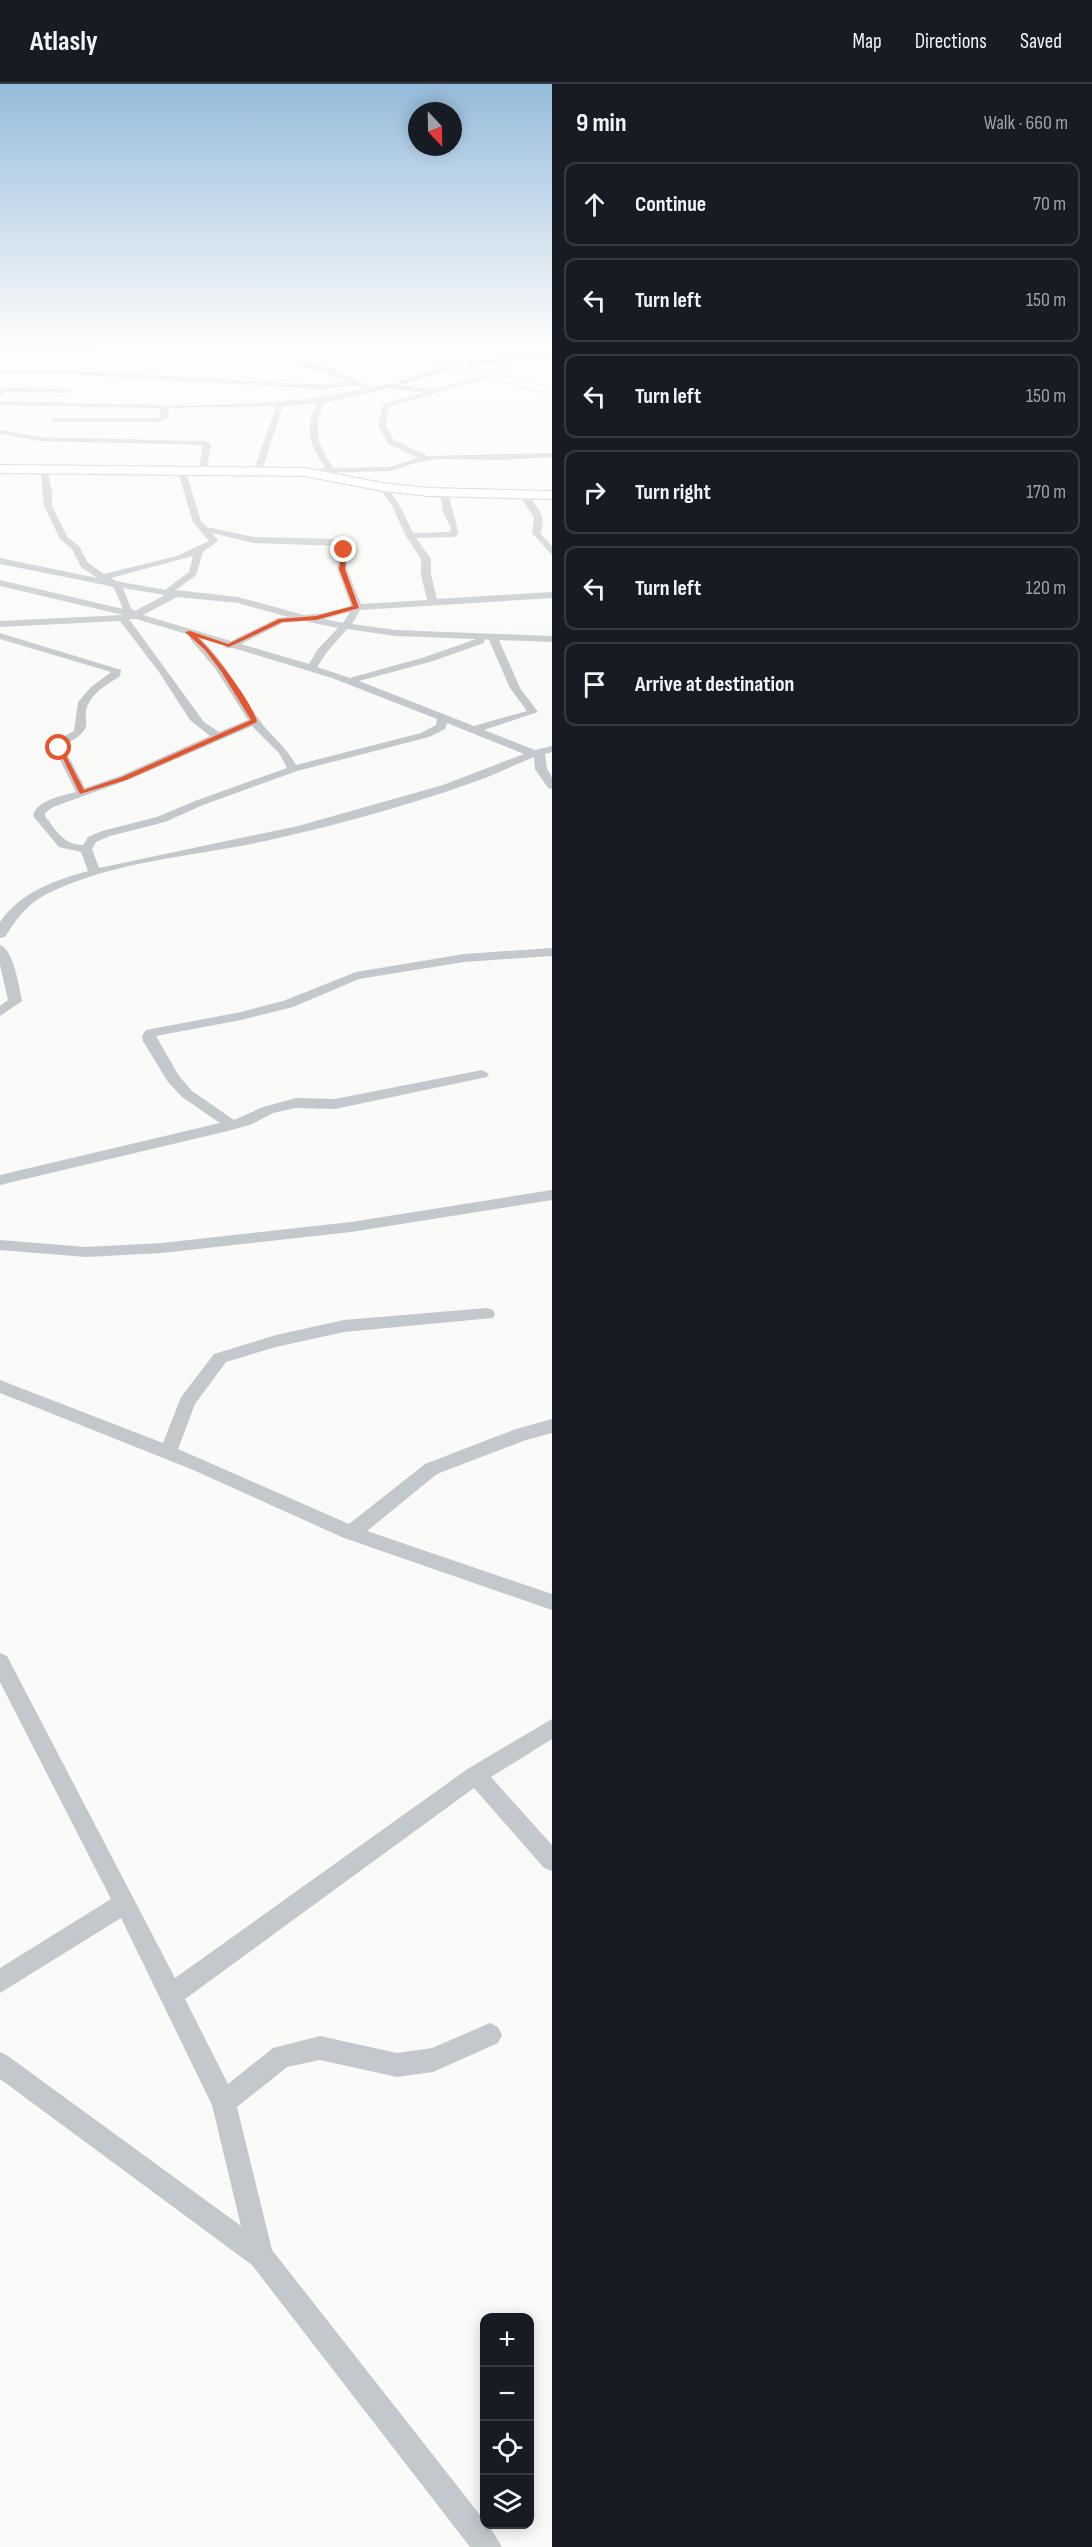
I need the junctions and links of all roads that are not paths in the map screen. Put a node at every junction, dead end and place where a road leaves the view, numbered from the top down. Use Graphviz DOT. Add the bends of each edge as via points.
graph roads {
  1 [pos="205,455"];
  2 [pos="263,455"];
  3 [pos="324,455"];
  4 [pos="418,455"];
  5 [pos="552,455"];
  6 [pos="425,458"];
  7 [pos="0,469"];
  8 [pos="43,469"];
  9 [pos="181,469"];
  10 [pos="203,469"];
  11 [pos="258,470"];
  12 [pos="334,473"];
  13 [pos="382,487"];
  14 [pos="444,493"];
  15 [pos="523,495"];
  16 [pos="552,495"];
  17 [pos="204,530"];
  18 [pos="410,536"];
  19 [pos="551,550"];
  20 [pos="199,551"];
  21 [pos="0,561"];
  22 [pos="103,577"];
  23 [pos="0,583"];
  24 [pos="114,584"];
  25 [pos="172,593"];
  26 [pos="552,595"];
  27 [pos="432,600"];
  28 [pos="357,607"];
  29 [pos="133,618"];
  30 [pos="304,618"];
  31 [pos="0,624"];
  32 [pos="345,626"];
  33 [pos="188,632"];
  34 [pos="0,636"];
  35 [pos="493,639"];
  36 [pos="552,639"];
  37 [pos="229,646"];
  38 [pos="310,669"];
  39 [pos="349,681"];
  40 [pos="442,718"];
  41 [pos="254,721"];
  42 [pos="476,729"];
  43 [pos="217,736"];
  44 [pos="552,749"];
  45 [pos="542,756"];
  46 [pos="293,769"];
  47 [pos="552,786"];
  48 [pos="82,793"];
  49 [pos="86,849"];
  50 [pos="95,873"];
  51 [pos="0,934"];
  52 [pos="0,949"];
  53 [pos="551,955"];
  54 [pos="0,1012"];
  55 [pos="482,1074"];
  56 [pos="232,1125"];
  57 [pos="0,1180"];
  58 [pos="552,1195"];
  59 [pos="0,1245"];
  60 [pos="487,1314"];
  61 [pos="0,1386"];
  62 [pos="552,1426"];
  63 [pos="168,1452"];
  64 [pos="351,1533"];
  65 [pos="552,1602"];
  66 [pos="0,1662"];
  67 [pos="552,1728"];
  68 [pos="476,1775"];
  69 [pos="552,1861"];
  70 [pos="125,1903"];
  71 [pos="0,1981"];
  72 [pos="171,1995"];
  73 [pos="490,2035"];
  74 [pos="0,2064"];
  75 [pos="224,2102"];
  76 [pos="261,2256"];
  77 [pos="488,2547"];
  1 -- 10 [label="street"];
  2 -- 11 [label="street"];
  3 -- 12 [label="street"];
  4 -- 6 [label="street"];
  5 -- 6 [label="street"];
  6 -- 12 [label="street" via="391,469"];
  7 -- 8 [label="street"];
  8 -- 9 [label="street"];
  8 -- 22 [label="street" via="48,506 64,539 76,548 84,565"];
  9 -- 10 [label="street"];
  9 -- 17 [label="street" via="197,522"];
  10 -- 11 [label="street"];
  11 -- 12 [label="street"];
  12 -- 13 [label="street"];
  13 -- 14 [label="street"];
  13 -- 18 [label="street"];
  14 -- 15 [label="street"];
  14 -- 18 [label="street" via="454,534"];
  15 -- 16 [label="street"];
  15 -- 19 [label="street" via="541,520 536,534"];
  17 -- 20 [label="street" via="214,541"];
  17 -- 28 [label="street" via="261,541 343,543 342,569"];
  18 -- 27 [label="street" via="426,559"];
  20 -- 22 [label="street"];
  20 -- 25 [label="street" via="193,573"];
  21 -- 24 [label="street"];
  22 -- 24 [label="street"];
  23 -- 29 [label="street"];
  24 -- 25 [label="street"];
  24 -- 29 [label="street"];
  25 -- 29 [label="street"];
  25 -- 30 [label="street" via="238,600"];
  26 -- 27 [label="street"];
  27 -- 28 [label="street"];
  28 -- 30 [label="street"];
  28 -- 32 [label="street"];
  29 -- 31 [label="street"];
  29 -- 33 [label="street"];
  29 -- 43 [label="street" via="190,716"];
  30 -- 32 [label="street"];
  30 -- 37 [label="street" via="277,621"];
  32 -- 35 [label="street"];
  32 -- 38 [label="street"];
  33 -- 37 [label="street"];
  33 -- 41 [label="street" via="224,671"];
  34 -- 48 [label="street" via="116,670 83,702 81,728 61,742 59,748"];
  35 -- 36 [label="street"];
  35 -- 39 [label="street"];
  35 -- 42 [label="street" via="515,688 533,712"];
  37 -- 38 [label="street"];
  38 -- 39 [label="street"];
  39 -- 40 [label="street"];
  40 -- 42 [label="street"];
  40 -- 46 [label="street" via="441,727 425,735"];
  41 -- 43 [label="street"];
  41 -- 46 [label="street" via="281,749"];
  42 -- 45 [label="street"];
  43 -- 48 [label="street"];
  44 -- 45 [label="street"];
  45 -- 47 [label="street" via="541,769"];
  45 -- 50 [label="street" via="301,829"];
  46 -- 49 [label="street" via="161,820 106,833 92,840"];
  48 -- 49 [label="street" via="48,805 39,816 62,846"];
  49 -- 50 [label="street"];
  50 -- 51 [label="street" via="38,893 12,913"];
  52 -- 54 [label="street" via="15,1001"];
  53 -- 56 [label="street" via="464,958 356,976 270,1010 151,1033 150,1041 173,1079 187,1094"];
  55 -- 56 [label="street" via="335,1104 296,1103"];
  56 -- 57 [label="street"];
  58 -- 59 [label="street" via="351,1227 162,1248 86,1252"];
  60 -- 63 [label="street" via="344,1326 220,1358 187,1402"];
  61 -- 63 [label="street"];
  62 -- 64 [label="street" via="431,1469"];
  63 -- 64 [label="street"];
  64 -- 65 [label="street"];
  66 -- 70 [label="street"];
  67 -- 68 [label="street"];
  68 -- 69 [label="street"];
  68 -- 72 [label="street"];
  70 -- 71 [label="street"];
  70 -- 72 [label="street"];
  72 -- 75 [label="street"];
  73 -- 75 [label="street" via="433,2060 397,2064 320,2048 281,2056"];
  74 -- 76 [label="street"];
  75 -- 76 [label="street"];
  76 -- 77 [label="street"];
}
